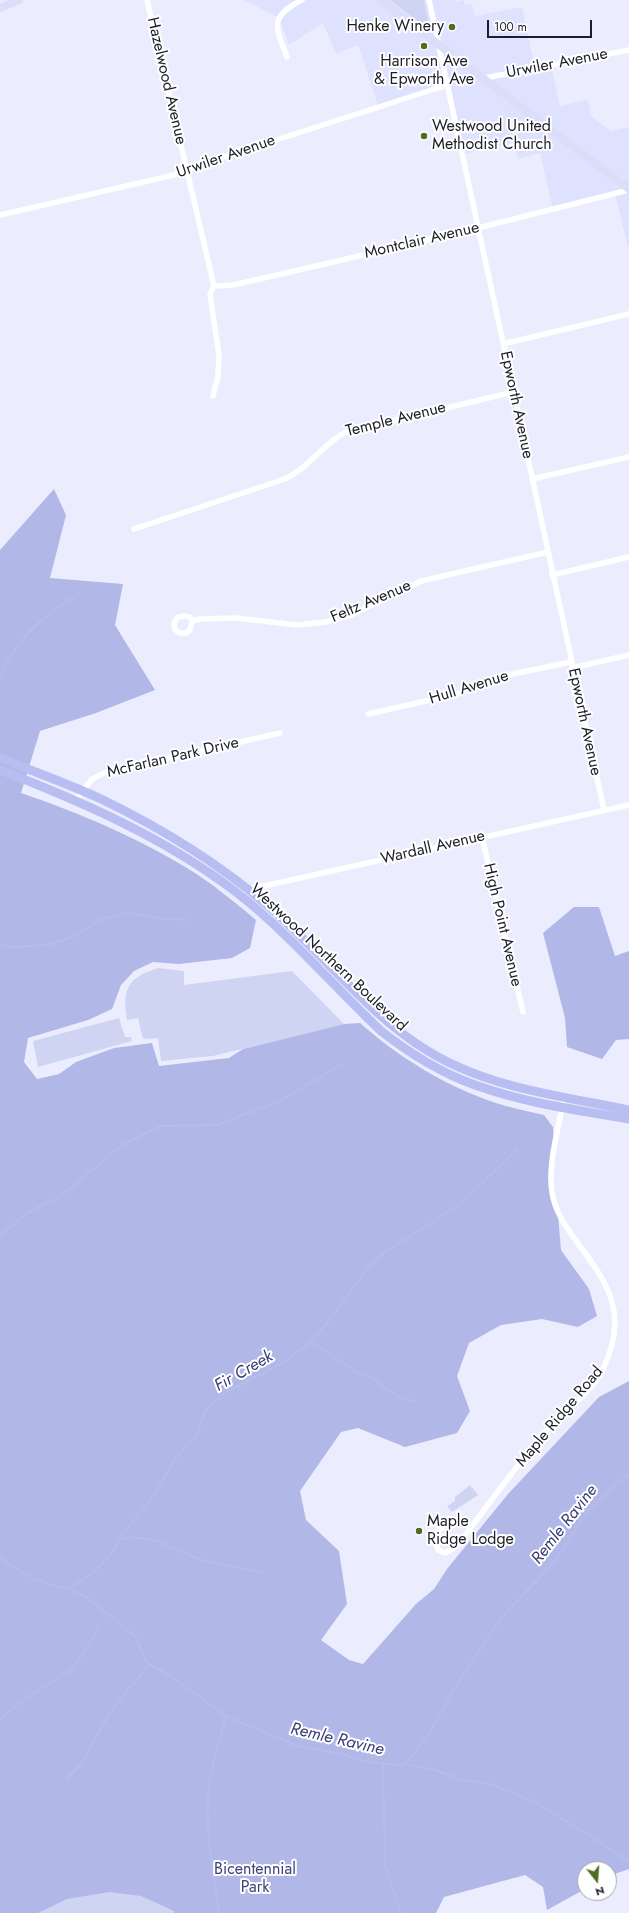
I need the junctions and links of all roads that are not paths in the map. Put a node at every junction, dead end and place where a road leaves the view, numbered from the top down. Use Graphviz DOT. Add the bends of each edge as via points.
graph roads {
  1 [pos="19,0"];
  2 [pos="147,0"];
  3 [pos="302,0"];
  4 [pos="380,0"];
  5 [pos="429,0"];
  6 [pos="0,8"];
  7 [pos="438,44"];
  8 [pos="629,50"];
  9 [pos="287,57"];
  10 [pos="485,78"];
  11 [pos="447,85"];
  12 [pos="187,170"];
  13 [pos="629,189"];
  14 [pos="0,215"];
  15 [pos="478,228"];
  16 [pos="214,286"];
  17 [pos="629,314"];
  18 [pos="503,344"];
  19 [pos="513,392"];
  20 [pos="213,396"];
  21 [pos="629,457"];
  22 [pos="532,479"];
  23 [pos="134,529"];
  24 [pos="548,552"];
  25 [pos="629,557"];
  26 [pos="552,575"];
  27 [pos="192,621"];
  28 [pos="629,655"];
  29 [pos="571,662"];
  30 [pos="572,668"];
  31 [pos="368,714"];
  32 [pos="280,734"];
  33 [pos="0,758"];
  34 [pos="0,770"];
  35 [pos="82,792"];
  36 [pos="76,800"];
  37 [pos="629,805"];
  38 [pos="604,810"];
  39 [pos="482,837"];
  40 [pos="248,890"];
  41 [pos="237,892"];
  42 [pos="523,1012"];
  43 [pos="564,1096"];
  44 [pos="563,1107"];
  45 [pos="629,1110"];
  46 [pos="629,1119"];
  47 [pos="471,1527"];
  1 -- 6 [label="main road"];
  2 -- 12 [label="street, Hazelwood Avenue"];
  3 -- 9 [label="street" via="284,11 278,21 278,33"];
  4 -- 7 [label="main road"];
  5 -- 7 [label="street, Epworth Avenue"];
  7 -- 10 [label="main road"];
  7 -- 11 [label="street, Epworth Avenue"];
  8 -- 10 [label="street, Urwiler Avenue"];
  10 -- 13 [label="main road"];
  11 -- 12 [label="street, Urwiler Avenue"];
  11 -- 15 [label="street, Epworth Avenue"];
  12 -- 14 [label="street, Urwiler Avenue" via="154,180"];
  12 -- 16 [label="street, Hazelwood Avenue"];
  13 -- 15 [label="street, Montclair Avenue"];
  15 -- 16 [label="street, Montclair Avenue" via="233,285"];
  15 -- 18 [label="street, Epworth Avenue"];
  16 -- 20 [label="street, Hazelwood Avenue" via="210,294 219,366"];
  17 -- 18 [label="street"];
  18 -- 19 [label="street, Epworth Avenue"];
  19 -- 22 [label="street, Epworth Avenue"];
  19 -- 23 [label="street, Temple Avenue" via="355,428 337,436 302,469 286,479"];
  21 -- 22 [label="street"];
  22 -- 24 [label="street, Epworth Avenue"];
  24 -- 26 [label="street, Epworth Avenue"];
  24 -- 27 [label="street, Feltz Avenue" via="421,581 351,615 326,622 297,625 228,618"];
  25 -- 26 [label="street"];
  26 -- 29 [label="street, Epworth Avenue"];
  28 -- 30 [label="street"];
  29 -- 30 [label="street, Epworth Avenue"];
  29 -- 31 [label="street, Hull Avenue" via="503,676 457,694"];
  30 -- 38 [label="street, Epworth Avenue"];
  32 -- 35 [label="street, McFarlan Park Drive" via="104,773 92,779"];
  33 -- 35 [label="main road, Westwood Northern Boulevard"];
  34 -- 36 [label="main road, Westwood Northern Boulevard"];
  35 -- 36 [label="street, McFarlan Park Drive"];
  35 -- 40 [label="main road, Westwood Northern Boulevard" via="102,800 183,844"];
  36 -- 41 [label="main road, Westwood Northern Boulevard" via="180,854"];
  37 -- 38 [label="street, Wardall Avenue"];
  38 -- 39 [label="street, Wardall Avenue"];
  39 -- 40 [label="street, Wardall Avenue"];
  39 -- 42 [label="street, High Point Avenue"];
  40 -- 41 [label="street, Wardall Avenue"];
  40 -- 43 [label="main road, Westwood Northern Boulevard" via="300,935 379,1014 428,1052 486,1078 516,1087"];
  41 -- 44 [label="main road, Westwood Northern Boulevard" via="288,938 364,1016 397,1043 434,1067 474,1085"];
  43 -- 44 [label="street, Maple Ridge Road"];
  43 -- 45 [label="main road, Westwood Northern Boulevard"];
  44 -- 46 [label="main road, Westwood Northern Boulevard"];
  44 -- 47 [label="street, Maple Ridge Road" via="554,1149 552,1191 558,1215 602,1276 612,1299 615,1324 611,1349 603,1371 587,1391 549,1428"];
  47 -- 47 [label="street, Maple Ridge Road" via="452,1549 445,1553 438,1550 434,1541 437,1532 446,1524 458,1523"];
}
